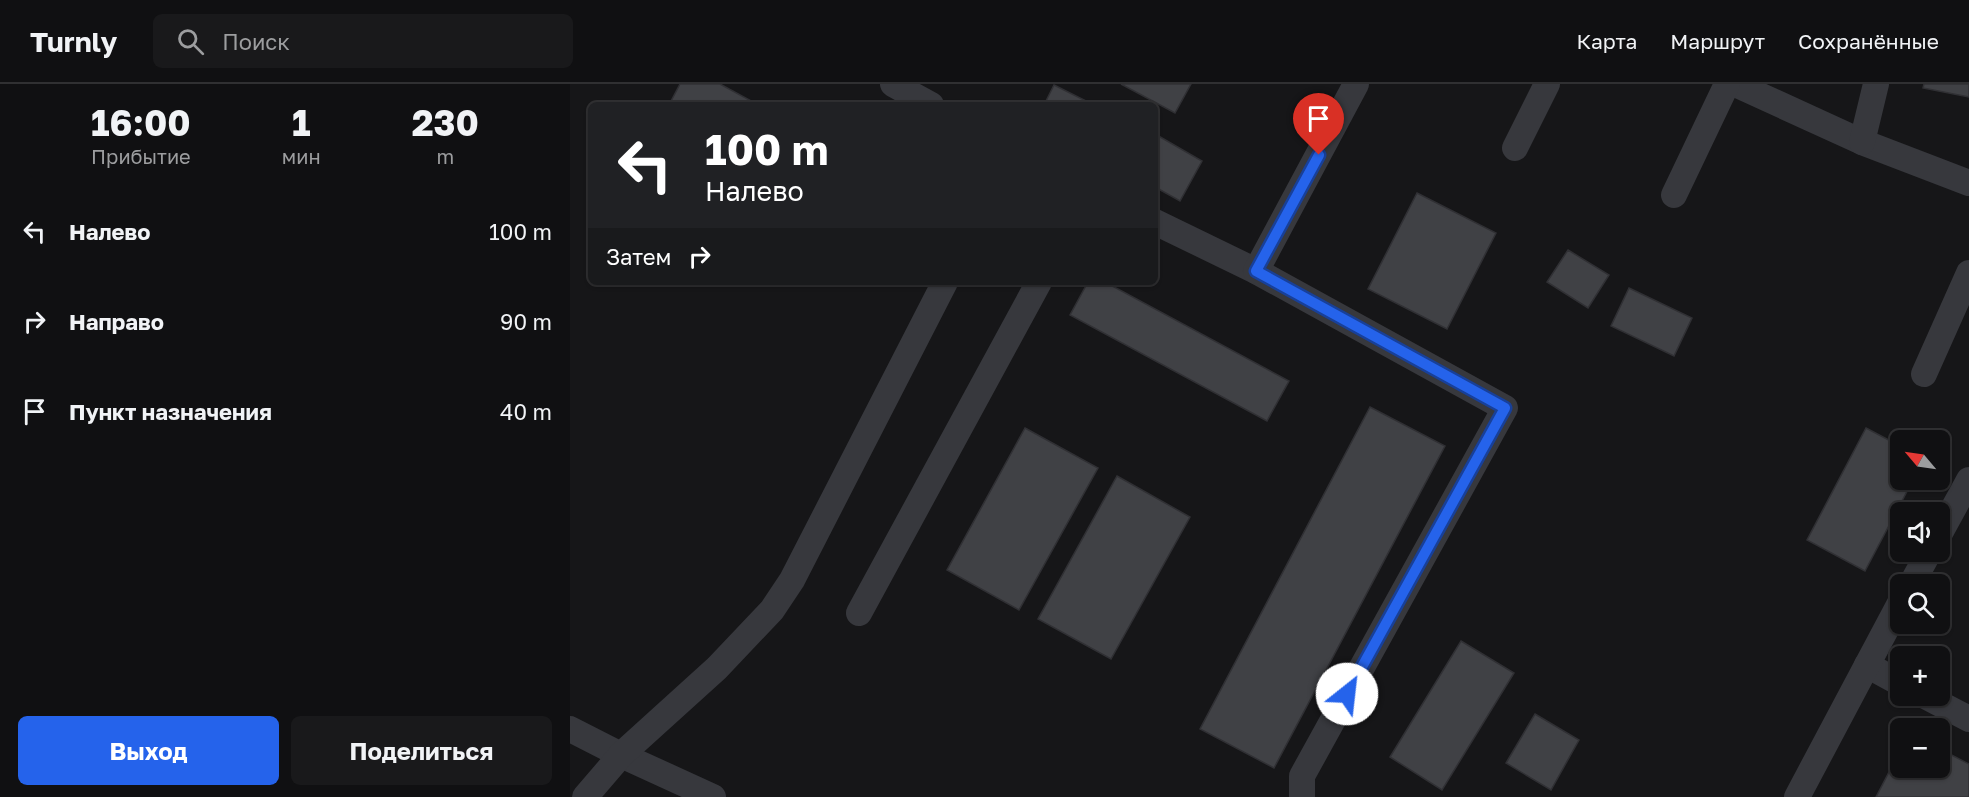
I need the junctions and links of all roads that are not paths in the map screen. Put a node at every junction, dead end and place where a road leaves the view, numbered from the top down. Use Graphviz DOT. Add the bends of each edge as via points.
graph roads {
  1 [pos="893,84"];
  2 [pos="1356,84"];
  3 [pos="1547,84"];
  4 [pos="1727,84"];
  5 [pos="1735,84"];
  6 [pos="1876,84"];
  7 [pos="926,102"];
  8 [pos="1862,142"];
  9 [pos="1515,148"];
  10 [pos="1969,183"];
  11 [pos="1674,195"];
  12 [pos="1158,223"];
  13 [pos="1256,271"];
  14 [pos="1969,273"];
  15 [pos="943,285"];
  16 [pos="1037,285"];
  17 [pos="1924,374"];
  18 [pos="1969,480"];
  19 [pos="1950,515"];
  20 [pos="859,613"];
  21 [pos="1890,621"];
  22 [pos="1866,665"];
  23 [pos="1890,678"];
  24 [pos="1944,706"];
  25 [pos="1969,719"];
  26 [pos="570,729"];
  27 [pos="621,755"];
  28 [pos="1302,787"];
  29 [pos="585,797"];
  30 [pos="713,797"];
  31 [pos="1797,797"];
  1 -- 7 [label="street"];
  2 -- 13 [label="street"];
  3 -- 9 [label="street"];
  4 -- 11 [label="street"];
  5 -- 8 [label="street"];
  6 -- 8 [label="street"];
  8 -- 10 [label="street"];
  12 -- 13 [label="street"];
  13 -- 28 [label="street" via="1505,408"];
  14 -- 17 [label="street"];
  15 -- 27 [label="street" via="779,600 717,668"];
  16 -- 20 [label="street"];
  18 -- 19 [label="street"];
  21 -- 22 [label="street"];
  22 -- 23 [label="street"];
  22 -- 31 [label="street"];
  24 -- 25 [label="street"];
  26 -- 27 [label="street"];
  27 -- 29 [label="street"];
  27 -- 30 [label="street"];
}
